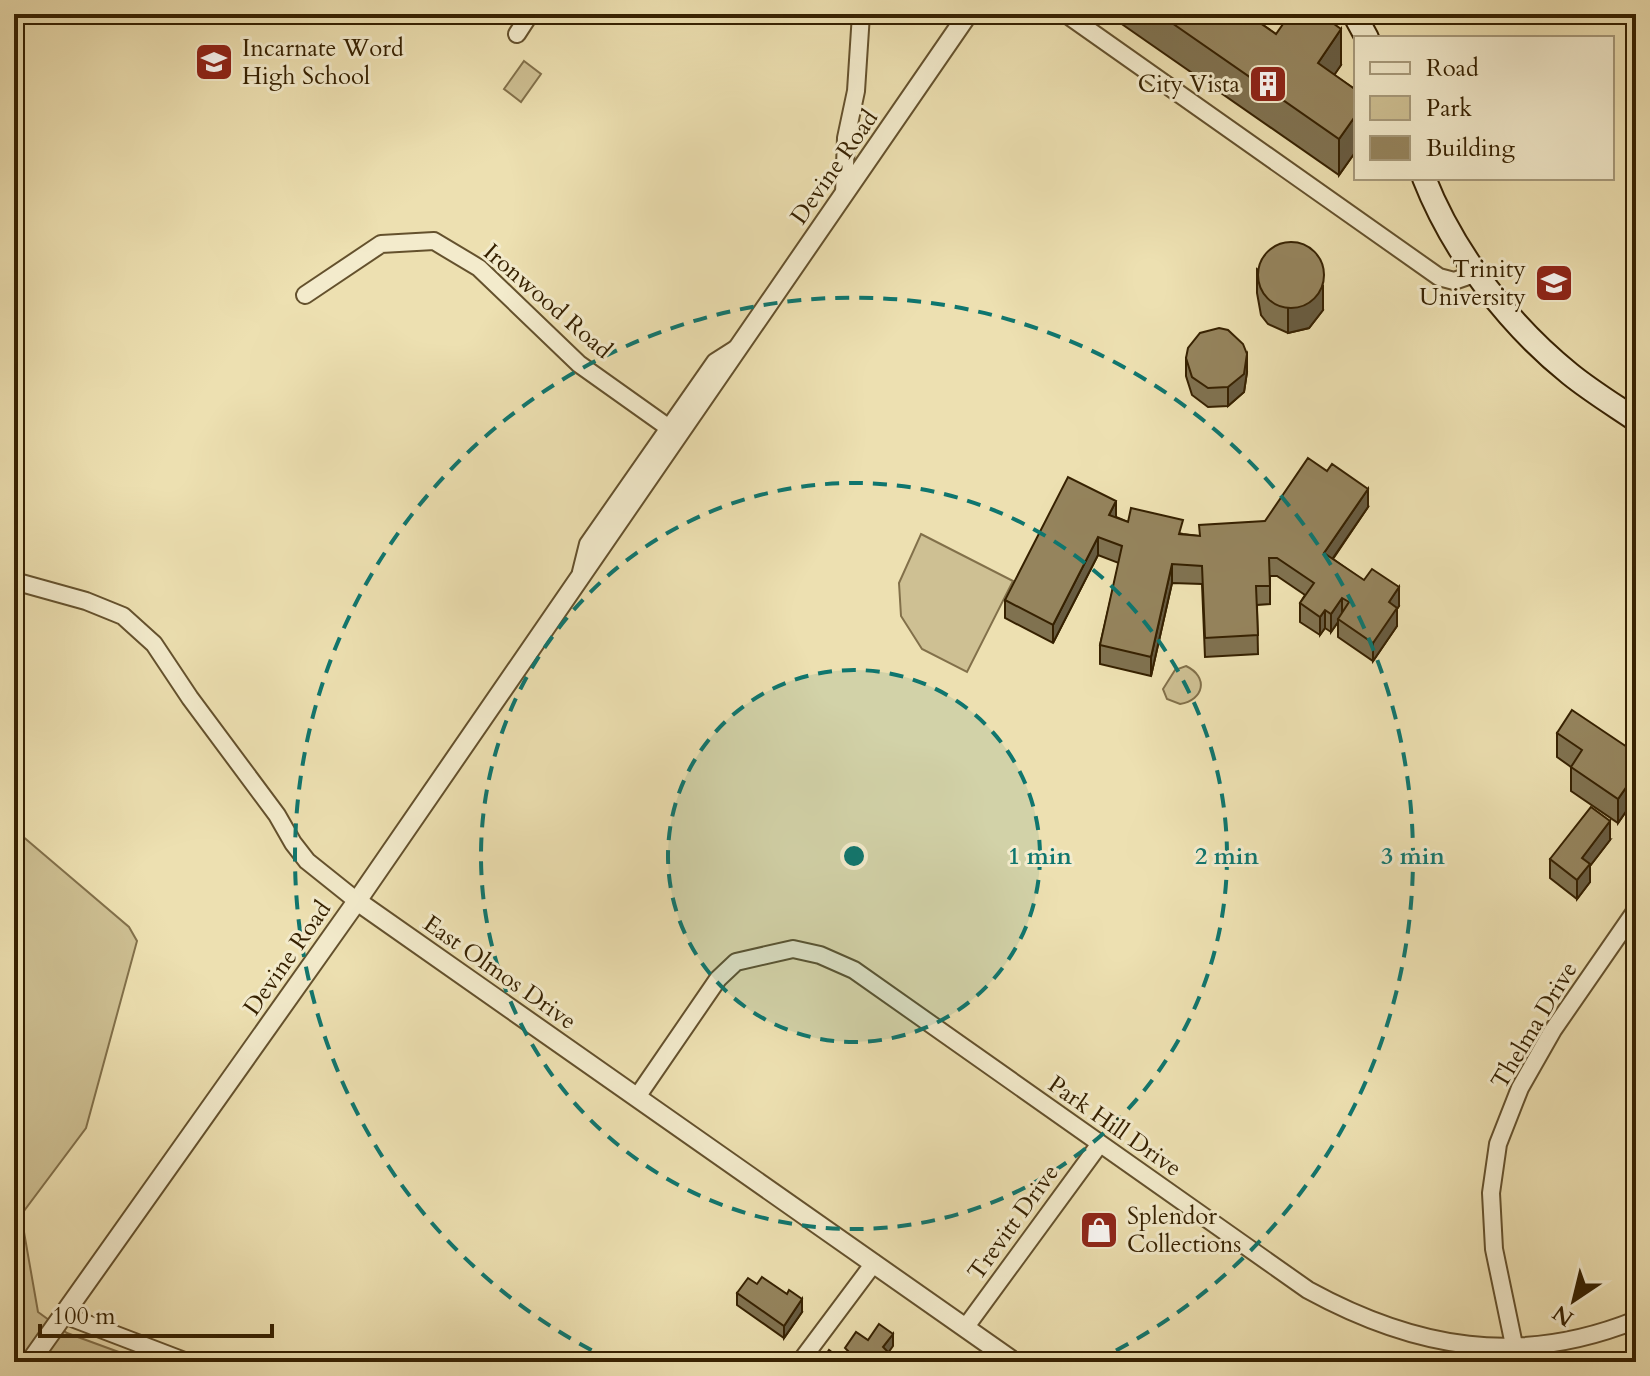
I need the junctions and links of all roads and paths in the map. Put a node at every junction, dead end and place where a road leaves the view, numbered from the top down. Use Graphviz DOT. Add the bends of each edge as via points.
graph roads {
  1 [pos="530,14"];
  2 [pos="861,14"];
  3 [pos="968,14"];
  4 [pos="1066,14"];
  5 [pos="1354,14"];
  6 [pos="517,34"];
  7 [pos="1366,36"];
  8 [pos="1425,180"];
  9 [pos="844,194"];
  10 [pos="1477,273"];
  11 [pos="305,295"];
  12 [pos="739,347"];
  13 [pos="1636,420"];
  14 [pos="669,428"];
  15 [pos="579,580"];
  16 [pos="14,581"];
  17 [pos="357,901"];
  18 [pos="1636,910"];
  19 [pos="637,1097"];
  20 [pos="1099,1145"];
  21 [pos="874,1263"];
  22 [pos="64,1315"];
  23 [pos="1636,1320"];
  24 [pos="965,1328"];
  25 [pos="1514,1345"];
  26 [pos="30,1362"];
  27 [pos="187,1362"];
  28 [pos="800,1362"];
  29 [pos="1014,1362"];
  30 [pos="1521,1362"];
  1 -- 6 [label="street"];
  2 -- 9 [label="street"];
  3 -- 9 [label="street, Devine Road"];
  4 -- 10 [label="street" via="1439,277 1454,281"];
  5 -- 7 [label="main road"];
  8 -- 10 [label="main road"];
  9 -- 12 [label="street, Devine Road"];
  10 -- 13 [label="main road" via="1529,336"];
  11 -- 14 [label="street, Ironwood Road" via="381,244 434,241 479,268 579,364"];
  12 -- 14 [label="street, Devine Road" via="715,362"];
  12 -- 15 [label="street, Devine Road"];
  14 -- 15 [label="street, Devine Road" via="588,544"];
  15 -- 17 [label="street, Devine Road"];
  16 -- 17 [label="street, East Olmos Drive" via="123,616 154,644 307,861"];
  17 -- 19 [label="street, East Olmos Drive"];
  17 -- 22 [label="street, Devine Road"];
  18 -- 25 [label="street, Thelma Drive" via="1553,1030 1520,1088 1498,1144 1491,1193 1494,1249"];
  19 -- 20 [label="street, Park Hill Drive" via="718,979 736,962 793,949 854,970"];
  19 -- 21 [label="street, East Olmos Drive"];
  20 -- 24 [label="street, Trevitt Drive"];
  20 -- 25 [label="street, Park Hill Drive" via="1344,1310 1421,1338 1495,1348"];
  21 -- 24 [label="street, East Olmos Drive"];
  21 -- 28 [label="street"];
  22 -- 26 [label="street, Devine Road"];
  22 -- 27 [label="street"];
  23 -- 25 [label="street, Park Hill Drive" via="1583,1338"];
  24 -- 29 [label="street, East Olmos Drive"];
  25 -- 30 [label="street, Thelma Drive"];
}
